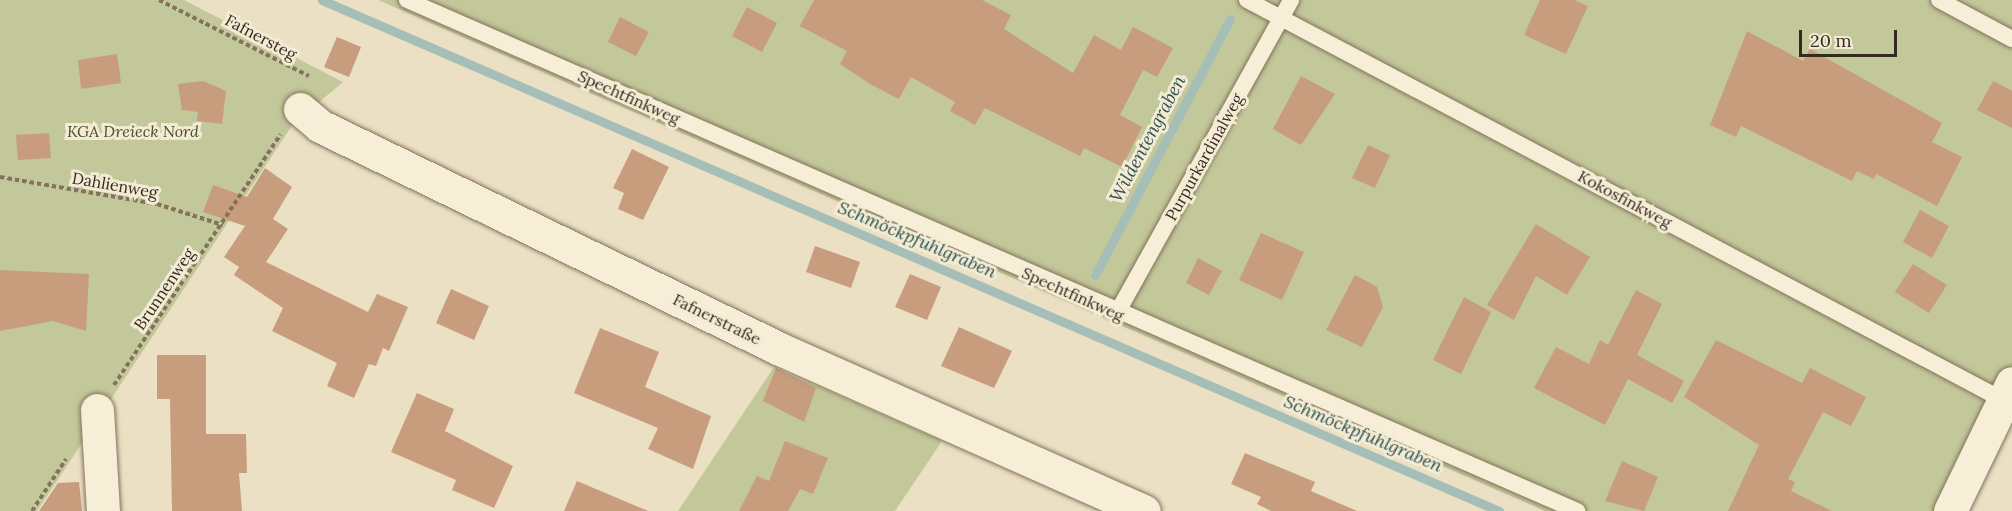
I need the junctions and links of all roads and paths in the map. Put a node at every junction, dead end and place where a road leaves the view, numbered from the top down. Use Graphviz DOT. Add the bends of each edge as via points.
graph roads {
  1 [pos="159,0"];
  2 [pos="407,0"];
  3 [pos="1246,0"];
  4 [pos="1291,0"];
  5 [pos="1939,0"];
  6 [pos="1281,18"];
  7 [pos="2012,39"];
  8 [pos="317,81"];
  9 [pos="300,109"];
  10 [pos="0,177"];
  11 [pos="223,225"];
  12 [pos="1117,313"];
  13 [pos="2007,392"];
  14 [pos="97,410"];
  15 [pos="32,511"];
  16 [pos="103,511"];
  17 [pos="1144,511"];
  18 [pos="1577,511"];
  19 [pos="1950,511"];
  1 -- 8 [label="path, Fafnersteg"];
  2 -- 12 [label="lane, Spechtfinkweg"];
  3 -- 6 [label="lane, Kokosfinkweg"];
  4 -- 6 [label="lane, Purpurkardinalweg"];
  5 -- 7 [label="lane"];
  6 -- 12 [label="lane, Purpurkardinalweg"];
  6 -- 13 [label="lane, Kokosfinkweg"];
  8 -- 9 [label="path, Brunnenweg"];
  9 -- 11 [label="path, Brunnenweg"];
  9 -- 17 [label="street, Fafnerstraße" via="320,126 782,350"];
  10 -- 11 [label="path, Dahlienweg" via="157,204"];
  11 -- 14 [label="path, Brunnenweg"];
  12 -- 18 [label="lane, Spechtfinkweg"];
  13 -- 19 [label="street"];
  14 -- 15 [label="path, Brunnenweg"];
  14 -- 16 [label="street"];
}
